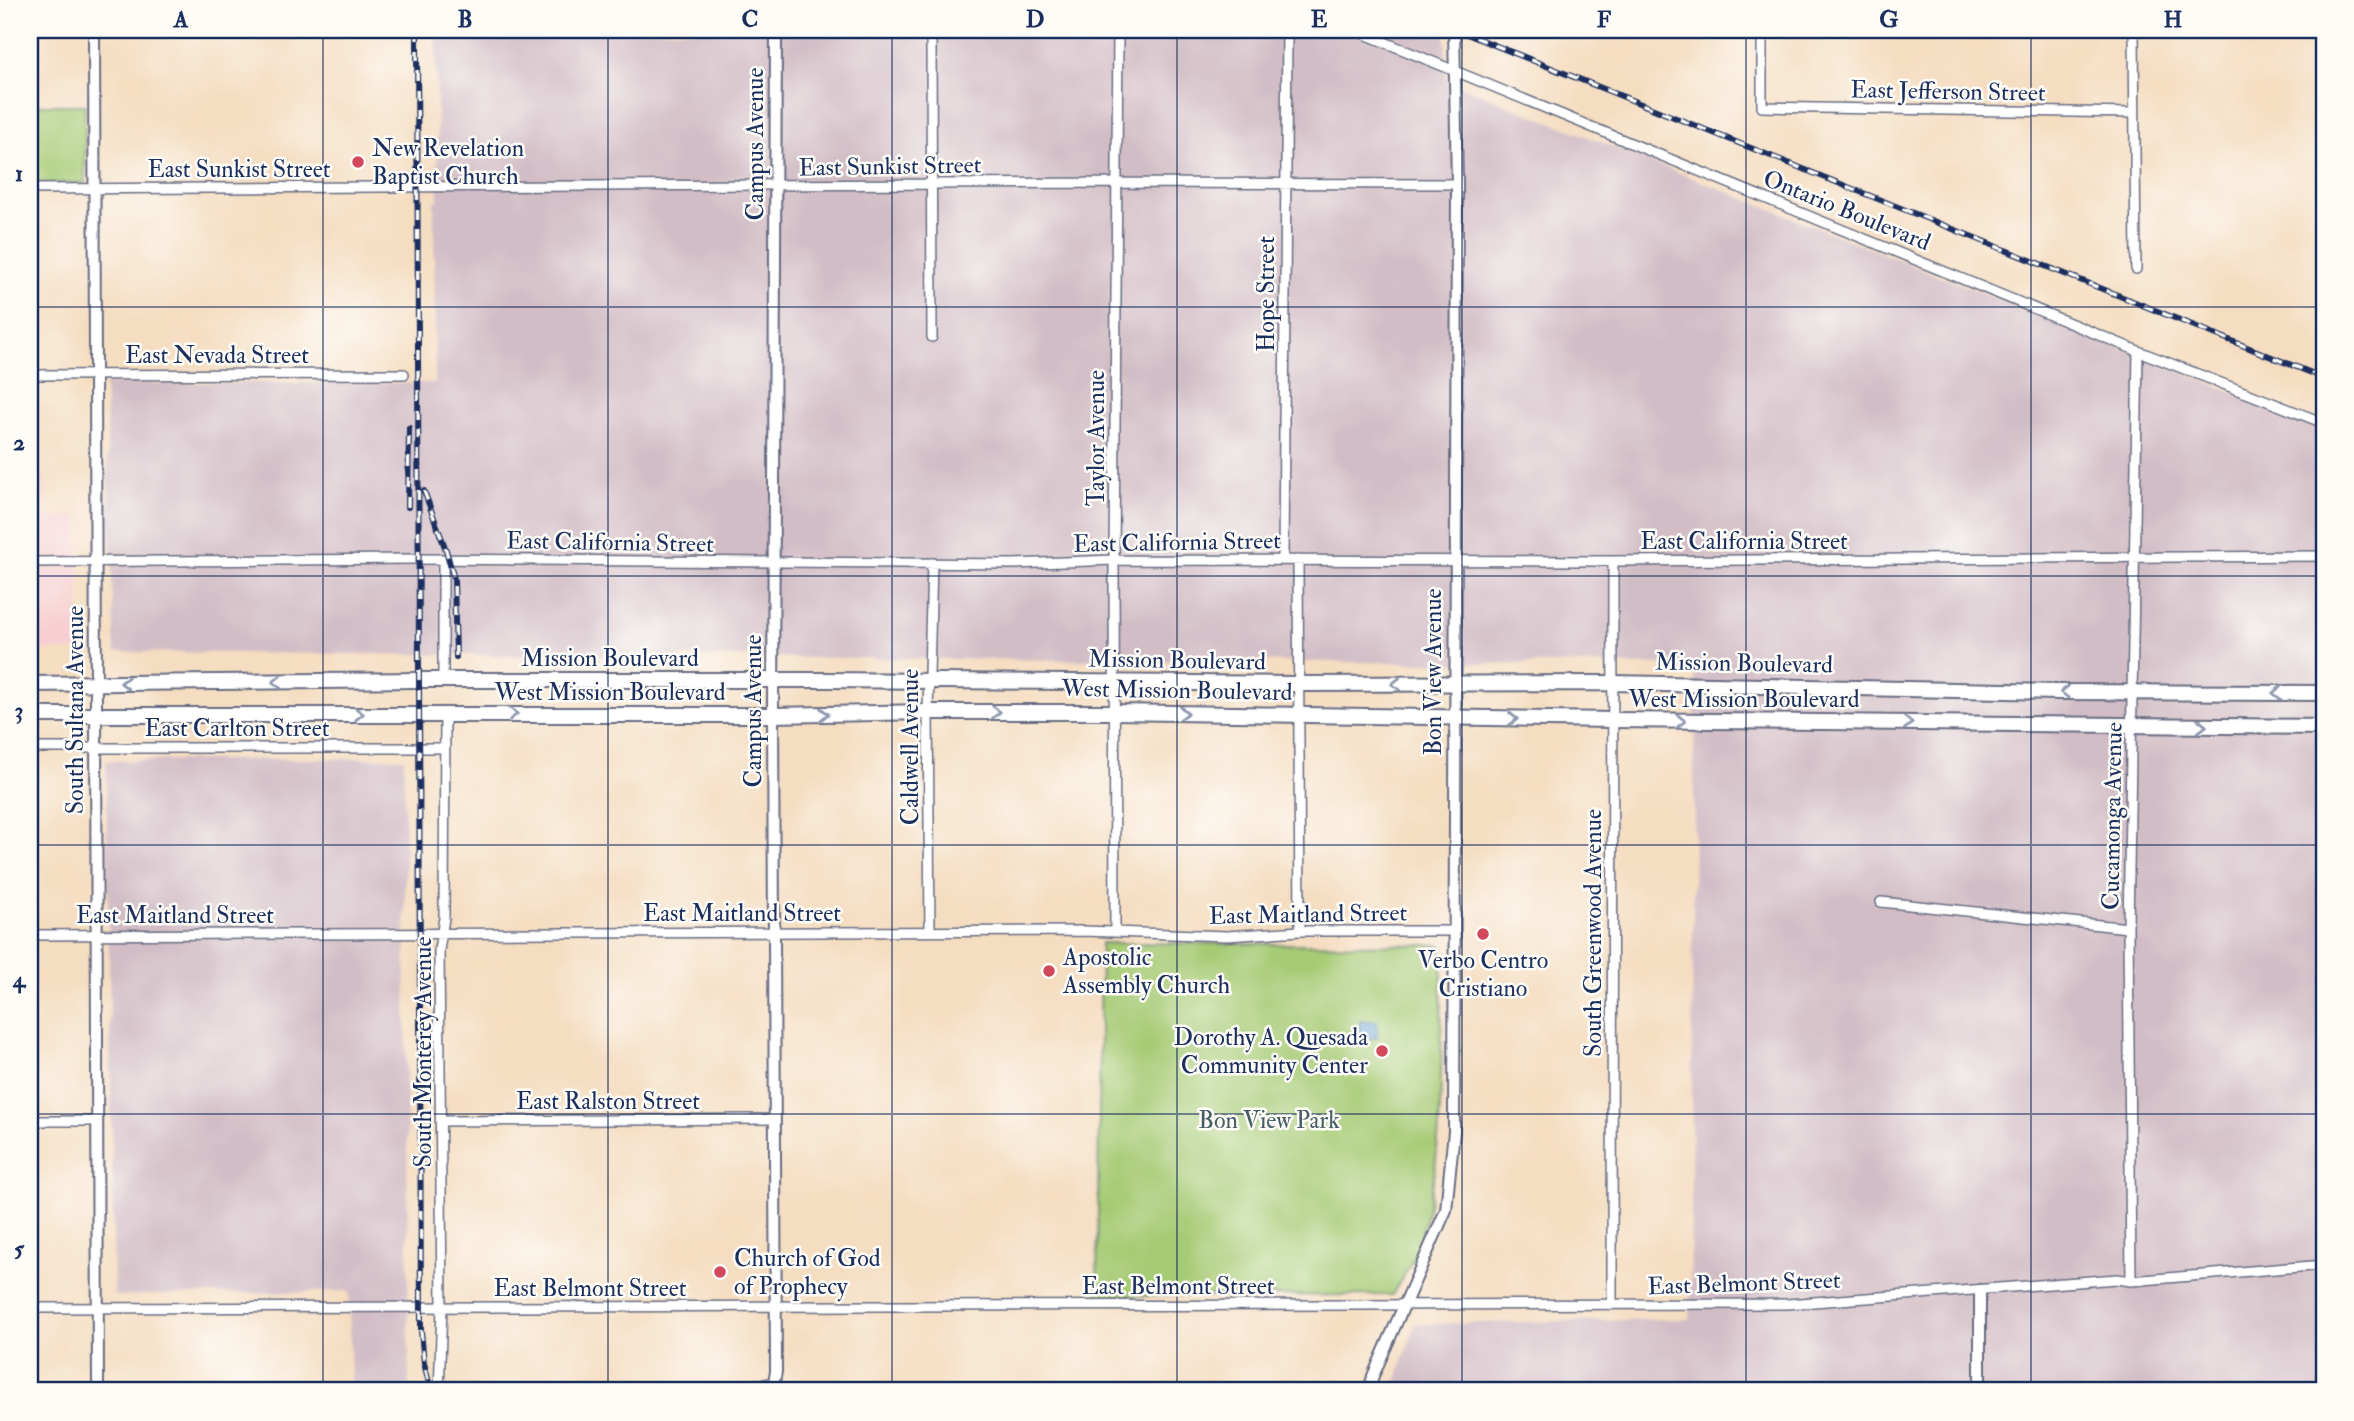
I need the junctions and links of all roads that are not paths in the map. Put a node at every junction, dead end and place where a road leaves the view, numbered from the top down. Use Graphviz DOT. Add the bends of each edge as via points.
graph roads {
  1 [pos="94,30"];
  2 [pos="775,30"];
  3 [pos="931,30"];
  4 [pos="1118,30"];
  5 [pos="1286,30"];
  6 [pos="1355,30"];
  7 [pos="1454,30"];
  8 [pos="1762,30"];
  9 [pos="2134,30"];
  10 [pos="1455,70"];
  11 [pos="2134,113"];
  12 [pos="1116,183"];
  13 [pos="930,184"];
  14 [pos="1457,184"];
  15 [pos="1286,185"];
  16 [pos="776,186"];
  17 [pos="30,189"];
  18 [pos="96,189"];
  19 [pos="2136,269"];
  20 [pos="932,337"];
  21 [pos="2138,351"];
  22 [pos="30,374"];
  23 [pos="94,374"];
  24 [pos="404,374"];
  25 [pos="2324,423"];
  26 [pos="2324,556"];
  27 [pos="2135,557"];
  28 [pos="443,559"];
  29 [pos="1283,559"];
  30 [pos="1114,560"];
  31 [pos="1298,560"];
  32 [pos="95,561"];
  33 [pos="1454,561"];
  34 [pos="1613,561"];
  35 [pos="30,562"];
  36 [pos="774,563"];
  37 [pos="932,563"];
  38 [pos="443,680"];
  39 [pos="774,681"];
  40 [pos="929,681"];
  41 [pos="1116,681"];
  42 [pos="1454,683"];
  43 [pos="1613,683"];
  44 [pos="30,684"];
  45 [pos="95,684"];
  46 [pos="1300,684"];
  47 [pos="2134,692"];
  48 [pos="2324,693"];
  49 [pos="928,712"];
  50 [pos="1116,712"];
  51 [pos="445,714"];
  52 [pos="1300,714"];
  53 [pos="30,715"];
  54 [pos="95,715"];
  55 [pos="773,715"];
  56 [pos="1454,718"];
  57 [pos="1613,720"];
  58 [pos="2133,725"];
  59 [pos="2324,727"];
  60 [pos="30,748"];
  61 [pos="95,748"];
  62 [pos="445,748"];
  63 [pos="1881,902"];
  64 [pos="2128,928"];
  65 [pos="1115,931"];
  66 [pos="1300,931"];
  67 [pos="1454,931"];
  68 [pos="775,932"];
  69 [pos="930,932"];
  70 [pos="442,934"];
  71 [pos="30,935"];
  72 [pos="96,935"];
  73 [pos="775,1119"];
  74 [pos="30,1121"];
  75 [pos="97,1121"];
  76 [pos="440,1121"];
  77 [pos="2324,1265"];
  78 [pos="2131,1281"];
  79 [pos="1980,1290"];
  80 [pos="1405,1305"];
  81 [pos="1612,1305"];
  82 [pos="776,1306"];
  83 [pos="30,1308"];
  84 [pos="97,1308"];
  85 [pos="442,1308"];
  86 [pos="773,1387"];
  87 [pos="98,1391"];
  88 [pos="439,1391"];
  89 [pos="685,1391"];
  90 [pos="1369,1391"];
  91 [pos="1980,1391"];
  1 -- 18 [label="street, South Sultana Avenue"];
  2 -- 16 [label="street, Campus Avenue"];
  3 -- 13 [label="street"];
  4 -- 12 [label="street, Taylor Avenue"];
  5 -- 15 [label="street, Hope Street"];
  6 -- 10 [label="street, Ontario Boulevard"];
  7 -- 10 [label="street, Bon View Avenue"];
  8 -- 11 [label="street, East Jefferson Street" via="1762,107"];
  9 -- 11 [label="street"];
  10 -- 14 [label="street, Bon View Avenue"];
  10 -- 21 [label="street, Ontario Boulevard"];
  11 -- 19 [label="street"];
  12 -- 13 [label="street, East Sunkist Street"];
  12 -- 15 [label="street, East Sunkist Street"];
  12 -- 30 [label="street, Taylor Avenue"];
  13 -- 16 [label="street, East Sunkist Street"];
  13 -- 20 [label="street"];
  14 -- 15 [label="street, East Sunkist Street"];
  14 -- 33 [label="street, Bon View Avenue"];
  15 -- 29 [label="street, Hope Street"];
  16 -- 18 [label="street, East Sunkist Street"];
  16 -- 36 [label="street, Campus Avenue"];
  17 -- 18 [label="street, East Sunkist Street"];
  18 -- 23 [label="street, South Sultana Avenue"];
  21 -- 25 [label="street, Ontario Boulevard"];
  21 -- 27 [label="street, Cucamonga Avenue"];
  22 -- 23 [label="street, East Nevada Street"];
  23 -- 24 [label="street, East Nevada Street"];
  23 -- 32 [label="street, South Sultana Avenue"];
  26 -- 27 [label="street, East California Street"];
  27 -- 34 [label="street, East California Street"];
  27 -- 47 [label="street, Cucamonga Avenue"];
  28 -- 32 [label="street, East California Street"];
  28 -- 36 [label="street, East California Street"];
  28 -- 38 [label="street"];
  29 -- 30 [label="street, East California Street"];
  29 -- 31 [label="street, East California Street"];
  30 -- 37 [label="street, East California Street"];
  30 -- 41 [label="street, Taylor Avenue"];
  31 -- 33 [label="street, East California Street"];
  31 -- 46 [label="street"];
  32 -- 35 [label="street, East California Street"];
  32 -- 45 [label="street, South Sultana Avenue"];
  33 -- 34 [label="street, East California Street"];
  33 -- 42 [label="street, Bon View Avenue"];
  34 -- 43 [label="street, South Greenwood Avenue"];
  36 -- 37 [label="street, East California Street"];
  36 -- 39 [label="street, Campus Avenue"];
  37 -- 40 [label="street, Caldwell Avenue"];
  38 -- 39 [label="main road, Mission Boulevard"];
  38 -- 45 [label="main road, Mission Boulevard, one-way"];
  39 -- 40 [label="main road, Mission Boulevard"];
  39 -- 55 [label="street, Campus Avenue"];
  40 -- 41 [label="main road, Mission Boulevard"];
  40 -- 49 [label="street, Caldwell Avenue"];
  41 -- 46 [label="main road, Mission Boulevard"];
  41 -- 50 [label="street, Taylor Avenue"];
  42 -- 43 [label="main road, Mission Boulevard"];
  42 -- 46 [label="main road, Mission Boulevard, one-way"];
  42 -- 56 [label="street, Bon View Avenue"];
  47 -- 43 [label="main road, Mission Boulevard, one-way"];
  43 -- 57 [label="street, South Greenwood Avenue"];
  44 -- 45 [label="main road, Mission Boulevard"];
  45 -- 54 [label="street, South Sultana Avenue"];
  46 -- 52 [label="street"];
  48 -- 47 [label="main road, Mission Boulevard, one-way"];
  47 -- 58 [label="street, Cucamonga Avenue"];
  49 -- 50 [label="main road, West Mission Boulevard, one-way"];
  55 -- 49 [label="main road, West Mission Boulevard, one-way"];
  49 -- 69 [label="street, Caldwell Avenue"];
  50 -- 52 [label="main road, West Mission Boulevard, one-way"];
  50 -- 65 [label="street, Taylor Avenue"];
  54 -- 51 [label="main road, West Mission Boulevard, one-way"];
  51 -- 55 [label="main road, West Mission Boulevard, one-way"];
  51 -- 62 [label="street, South Monterey Avenue"];
  52 -- 56 [label="main road, West Mission Boulevard"];
  52 -- 66 [label="street"];
  53 -- 54 [label="main road, West Mission Boulevard"];
  54 -- 61 [label="street, South Sultana Avenue"];
  55 -- 68 [label="street, Campus Avenue"];
  56 -- 57 [label="main road, West Mission Boulevard, one-way"];
  56 -- 67 [label="street, Bon View Avenue"];
  57 -- 58 [label="main road, West Mission Boulevard, one-way"];
  57 -- 81 [label="street, South Greenwood Avenue"];
  58 -- 59 [label="main road, West Mission Boulevard, one-way"];
  58 -- 64 [label="street, Cucamonga Avenue"];
  60 -- 61 [label="street, East Carlton Street"];
  61 -- 62 [label="street, East Carlton Street"];
  61 -- 72 [label="street, South Sultana Avenue"];
  62 -- 70 [label="street, South Monterey Avenue"];
  63 -- 64 [label="street"];
  64 -- 78 [label="street, Cucamonga Avenue"];
  65 -- 66 [label="street, East Maitland Street" via="1214,936"];
  65 -- 69 [label="street, East Maitland Street"];
  66 -- 67 [label="street, East Maitland Street"];
  67 -- 80 [label="street, Bon View Avenue" via="1454,1130 1446,1210"];
  68 -- 69 [label="street, East Maitland Street"];
  68 -- 70 [label="street, East Maitland Street"];
  68 -- 73 [label="street, Campus Avenue"];
  70 -- 72 [label="street, East Maitland Street"];
  70 -- 76 [label="street, South Monterey Avenue"];
  71 -- 72 [label="street, East Maitland Street"];
  72 -- 75 [label="street, South Sultana Avenue"];
  73 -- 76 [label="street, East Ralston Street"];
  73 -- 82 [label="street, Campus Avenue"];
  74 -- 75 [label="street"];
  75 -- 84 [label="street, South Sultana Avenue"];
  76 -- 85 [label="street, South Monterey Avenue"];
  77 -- 78 [label="street, East Belmont Street"];
  78 -- 79 [label="street, East Belmont Street"];
  79 -- 81 [label="street, East Belmont Street" via="1798,1303"];
  79 -- 91 [label="street"];
  80 -- 81 [label="street, East Belmont Street"];
  80 -- 82 [label="street, East Belmont Street"];
  80 -- 90 [label="street, Bon View Avenue"];
  82 -- 85 [label="street, East Belmont Street"];
  82 -- 86 [label="street, Campus Avenue"];
  83 -- 84 [label="street, East Belmont Street"];
  84 -- 85 [label="street, East Belmont Street"];
  84 -- 87 [label="street, South Sultana Avenue"];
  85 -- 88 [label="street, South Monterey Avenue"];
  86 -- 89 [label="street"];
}
